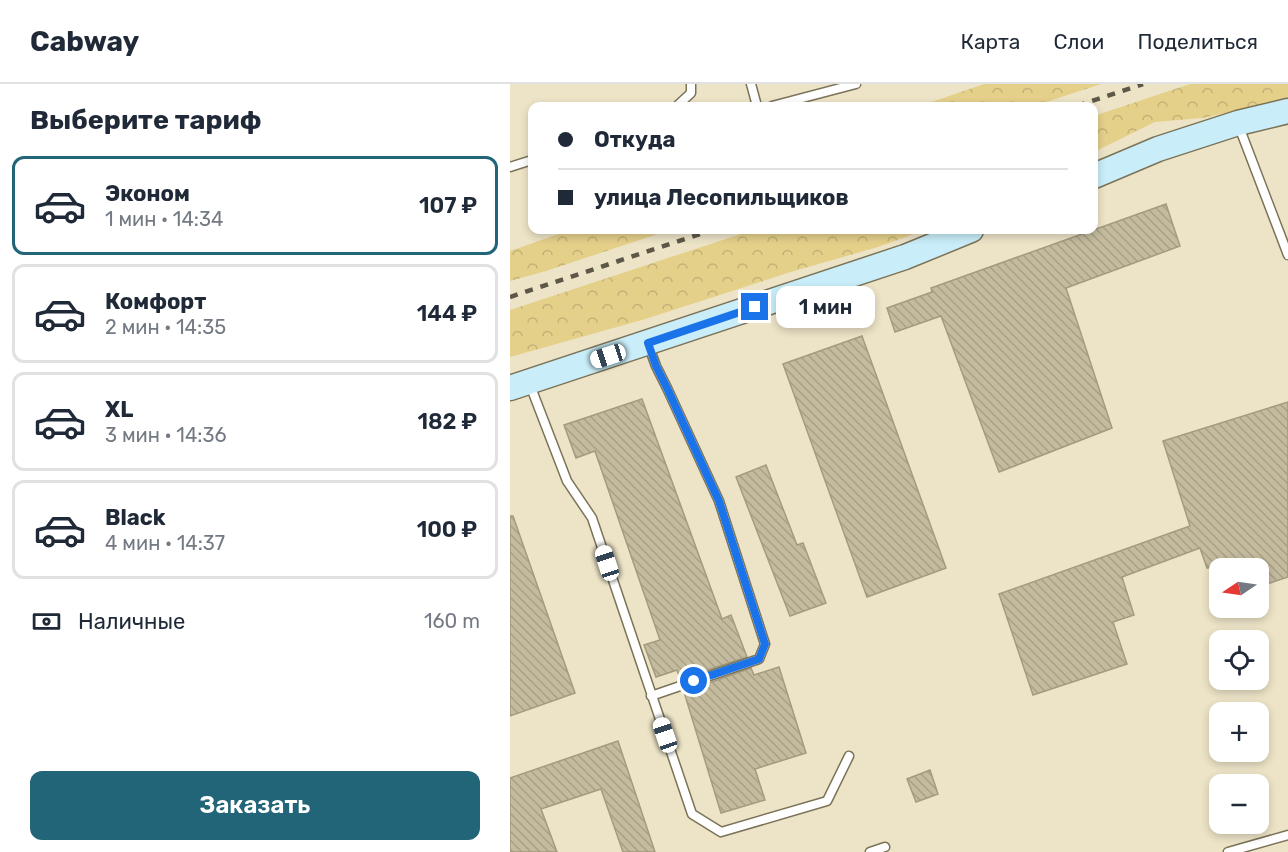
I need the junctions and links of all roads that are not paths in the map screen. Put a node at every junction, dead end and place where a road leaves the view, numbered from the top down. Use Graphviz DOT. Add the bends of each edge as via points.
graph roads {
  1 [pos="691,84"];
  2 [pos="751,84"];
  3 [pos="856,84"];
  4 [pos="681,102"];
  5 [pos="756,102"];
  6 [pos="787,102"];
  7 [pos="1288,111"];
  8 [pos="1238,123"];
  9 [pos="528,161"];
  10 [pos="510,166"];
  11 [pos="1098,174"];
  12 [pos="961,234"];
  13 [pos="1288,255"];
  14 [pos="648,343"];
  15 [pos="519,385"];
  16 [pos="651,696"];
  17 [pos="849,756"];
  18 [pos="1288,835"];
  19 [pos="885,847"];
  20 [pos="870,852"];
  21 [pos="1228,852"];
  1 -- 4 [label="lane" via="691,93"];
  2 -- 5 [label="lane"];
  3 -- 6 [label="lane"];
  7 -- 8 [label="main road"];
  8 -- 11 [label="main road" via="1158,149"];
  8 -- 13 [label="lane"];
  9 -- 10 [label="lane"];
  12 -- 14 [label="main road" via="905,257"];
  14 -- 15 [label="main road"];
  14 -- 16 [label="lane" via="719,501 765,644 759,659"];
  15 -- 16 [label="lane" via="567,481 592,518"];
  16 -- 17 [label="lane" via="692,814 721,832 827,801"];
  18 -- 21 [label="lane"];
  19 -- 20 [label="lane"];
}
